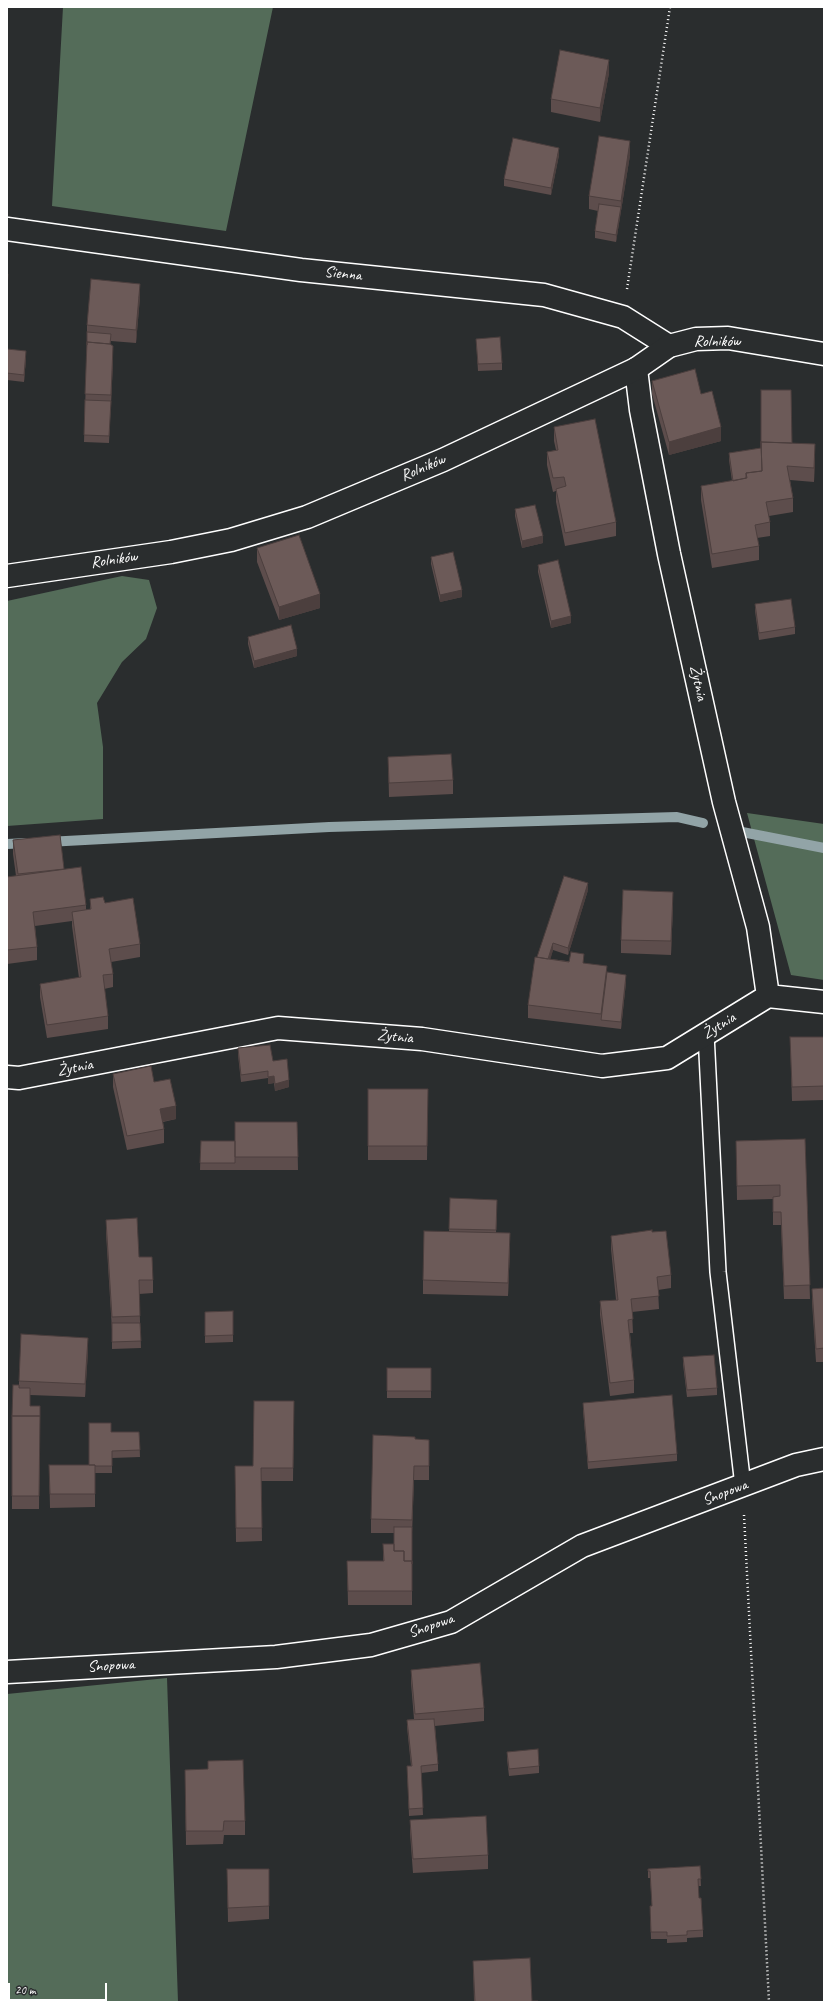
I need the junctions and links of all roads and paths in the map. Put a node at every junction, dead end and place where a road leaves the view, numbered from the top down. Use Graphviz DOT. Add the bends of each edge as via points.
graph roads {
  1 [pos="670,7"];
  2 [pos="7,229"];
  3 [pos="623,318"];
  4 [pos="669,346"];
  5 [pos="824,354"];
  6 [pos="636,369"];
  7 [pos="7,576"];
  8 [pos="768,996"];
  9 [pos="824,1002"];
  10 [pos="706,1034"];
  11 [pos="7,1077"];
  12 [pos="824,1459"];
  13 [pos="743,1486"];
  14 [pos="7,1672"];
  15 [pos="769,2002"];
  1 -- 3 [label="path"];
  2 -- 3 [label="street, Sienna" via="301,270 544,295"];
  3 -- 4 [label="street, Sienna"];
  4 -- 5 [label="street, Rolników" via="696,339 728,338"];
  4 -- 6 [label="street, Rolników"];
  6 -- 7 [label="street, Rolników" via="443,460 307,516 231,540 171,552"];
  6 -- 8 [label="street, Żytnia" via="641,410 669,554 724,802 758,927"];
  8 -- 9 [label="street"];
  8 -- 10 [label="street, Żytnia"];
  10 -- 11 [label="street, Żytnia" via="667,1058 602,1066 422,1039 278,1028 19,1078"];
  10 -- 13 [label="lane" via="718,1272"];
  12 -- 13 [label="street, Snopowa" via="796,1466"];
  13 -- 14 [label="street, Snopowa" via="582,1546 451,1622 371,1645 276,1657"];
  13 -- 15 [label="path"];
}
